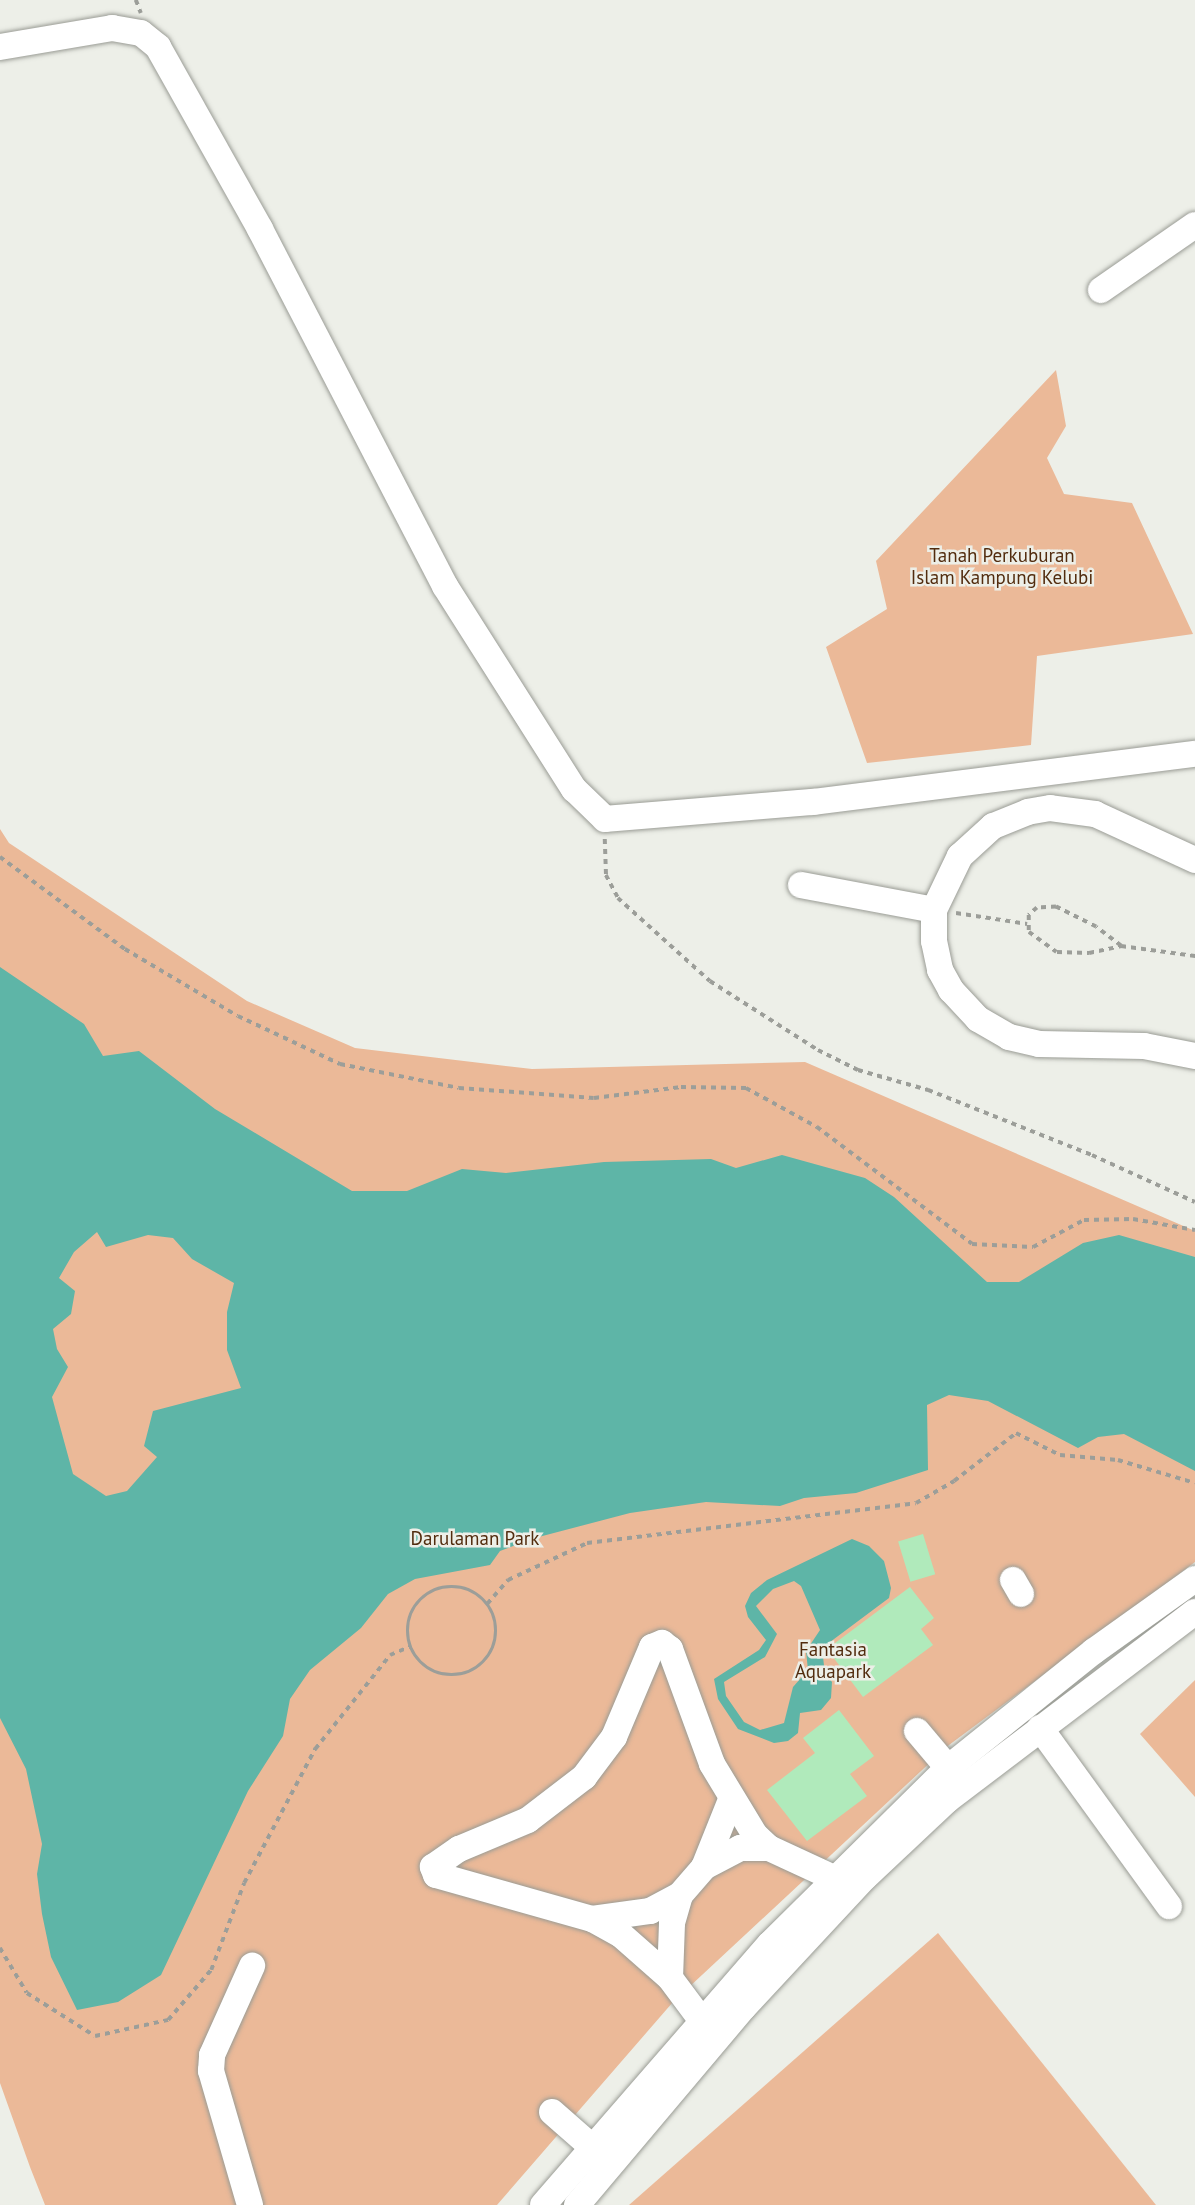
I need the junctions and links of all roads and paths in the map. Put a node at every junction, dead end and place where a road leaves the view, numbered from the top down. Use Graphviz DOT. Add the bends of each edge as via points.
graph roads {
  1 [pos="0,47"];
  2 [pos="1195,225"];
  3 [pos="1101,290"];
  4 [pos="1195,754"];
  5 [pos="605,819"];
  6 [pos="0,857"];
  7 [pos="1195,860"];
  8 [pos="801,885"];
  9 [pos="934,910"];
  10 [pos="1027,924"];
  11 [pos="1121,947"];
  12 [pos="1195,956"];
  13 [pos="1195,1056"];
  14 [pos="1195,1202"];
  15 [pos="1195,1230"];
  16 [pos="1195,1483"];
  17 [pos="1195,1579"];
  18 [pos="487,1604"];
  19 [pos="1195,1612"];
  20 [pos="411,1646"];
  21 [pos="1040,1728"];
  22 [pos="917,1731"];
  23 [pos="948,1768"];
  24 [pos="731,1800"];
  25 [pos="769,1848"];
  26 [pos="704,1867"];
  27 [pos="834,1878"];
  28 [pos="680,1895"];
  29 [pos="1169,1906"];
  30 [pos="592,1919"];
  31 [pos="0,1948"];
  32 [pos="252,1966"];
  33 [pos="670,1978"];
  34 [pos="702,2021"];
  35 [pos="552,2112"];
  36 [pos="593,2148"];
  37 [pos="250,2205"];
  38 [pos="543,2205"];
  39 [pos="577,2205"];
  1 -- 5 [label="street" via="112,28 141,33 158,47 260,229 445,586 573,789"];
  2 -- 3 [label="street"];
  4 -- 5 [label="street" via="813,803"];
  5 -- 14 [label="path" via="606,875 618,898 710,981 858,1070 996,1116"];
  6 -- 15 [label="path" via="125,949 238,1016 340,1064 459,1088 594,1098 681,1087 746,1088 817,1127 972,1244 1033,1247 1084,1220 1133,1219"];
  7 -- 9 [label="street" via="1095,814 1039,810 1010,818 974,840 949,875"];
  8 -- 9 [label="street"];
  9 -- 10 [label="path"];
  9 -- 13 [label="street" via="936,954 945,981 978,1019 995,1029 1040,1044 1144,1046"];
  10 -- 11 [label="path" via="1035,939 1057,952"];
  10 -- 11 [label="path" via="1037,908 1056,907 1096,927"];
  11 -- 12 [label="path"];
  16 -- 18 [label="path" via="1118,1460 1060,1455 1016,1433 954,1481 916,1503 587,1544 508,1580"];
  17 -- 23 [label="street" via="1094,1651"];
  18 -- 20 [label="path" via="460,1588 430,1594 411,1617"];
  18 -- 20 [label="path" via="496,1624 494,1645 474,1670 453,1675 432,1670"];
  19 -- 21 [label="street"];
  20 -- 31 [label="path" via="390,1654 315,1749 244,1884 211,1970 168,2020 95,2036 27,1993"];
  21 -- 29 [label="street"];
  21 -- 39 [label="street" via="947,1800 865,1877 744,2007"];
  22 -- 23 [label="street"];
  23 -- 27 [label="street"];
  24 -- 25 [label="street"];
  24 -- 26 [label="street"];
  24 -- 30 [label="street" via="696,1728 670,1649 662,1643 652,1647 614,1737 584,1777 528,1820 459,1849 433,1867 436,1875"];
  25 -- 26 [label="street" via="740,1848"];
  25 -- 27 [label="street"];
  26 -- 28 [label="street"];
  27 -- 34 [label="street"];
  28 -- 30 [label="street" via="650,1911"];
  28 -- 33 [label="street" via="673,1923"];
  30 -- 33 [label="street" via="621,1935"];
  32 -- 37 [label="street" via="212,2055 211,2071"];
  33 -- 34 [label="street"];
  34 -- 36 [label="street"];
  35 -- 36 [label="street"];
  36 -- 38 [label="street"];
}
